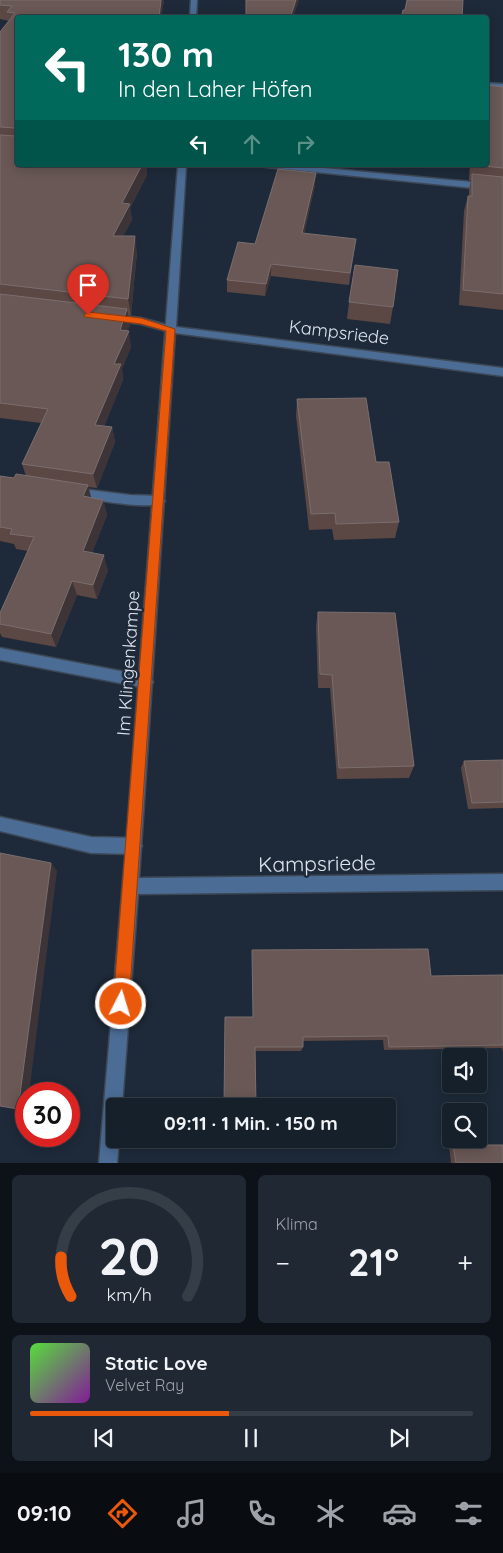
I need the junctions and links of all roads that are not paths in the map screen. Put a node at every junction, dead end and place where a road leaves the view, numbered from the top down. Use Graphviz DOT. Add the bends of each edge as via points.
graph roads {
  1 [pos="194,0"];
  2 [pos="193,15"];
  3 [pos="489,85"];
  4 [pos="503,86"];
  5 [pos="182,167"];
  6 [pos="287,167"];
  7 [pos="503,188"];
  8 [pos="103,317"];
  9 [pos="170,329"];
  10 [pos="503,372"];
  11 [pos="65,491"];
  12 [pos="159,501"];
  13 [pos="0,654"];
  14 [pos="146,682"];
  15 [pos="0,824"];
  16 [pos="134,846"];
  17 [pos="503,882"];
  18 [pos="131,886"];
  19 [pos="108,1163"];
  1 -- 2 [label="street"];
  3 -- 4 [label="street"];
  5 -- 9 [label="street, Im Klingenkampe"];
  6 -- 7 [label="street"];
  8 -- 9 [label="street, Kampsriede" via="141,321"];
  9 -- 10 [label="street, Kampsriede"];
  9 -- 12 [label="street, Im Klingenkampe"];
  11 -- 12 [label="street"];
  12 -- 14 [label="street, Im Klingenkampe"];
  13 -- 14 [label="street"];
  14 -- 16 [label="street, Im Klingenkampe"];
  15 -- 16 [label="street" via="91,846"];
  16 -- 18 [label="street, Im Klingenkampe"];
  17 -- 18 [label="street, Kampsriede"];
  18 -- 19 [label="street, Im Klingenkampe"];
}
